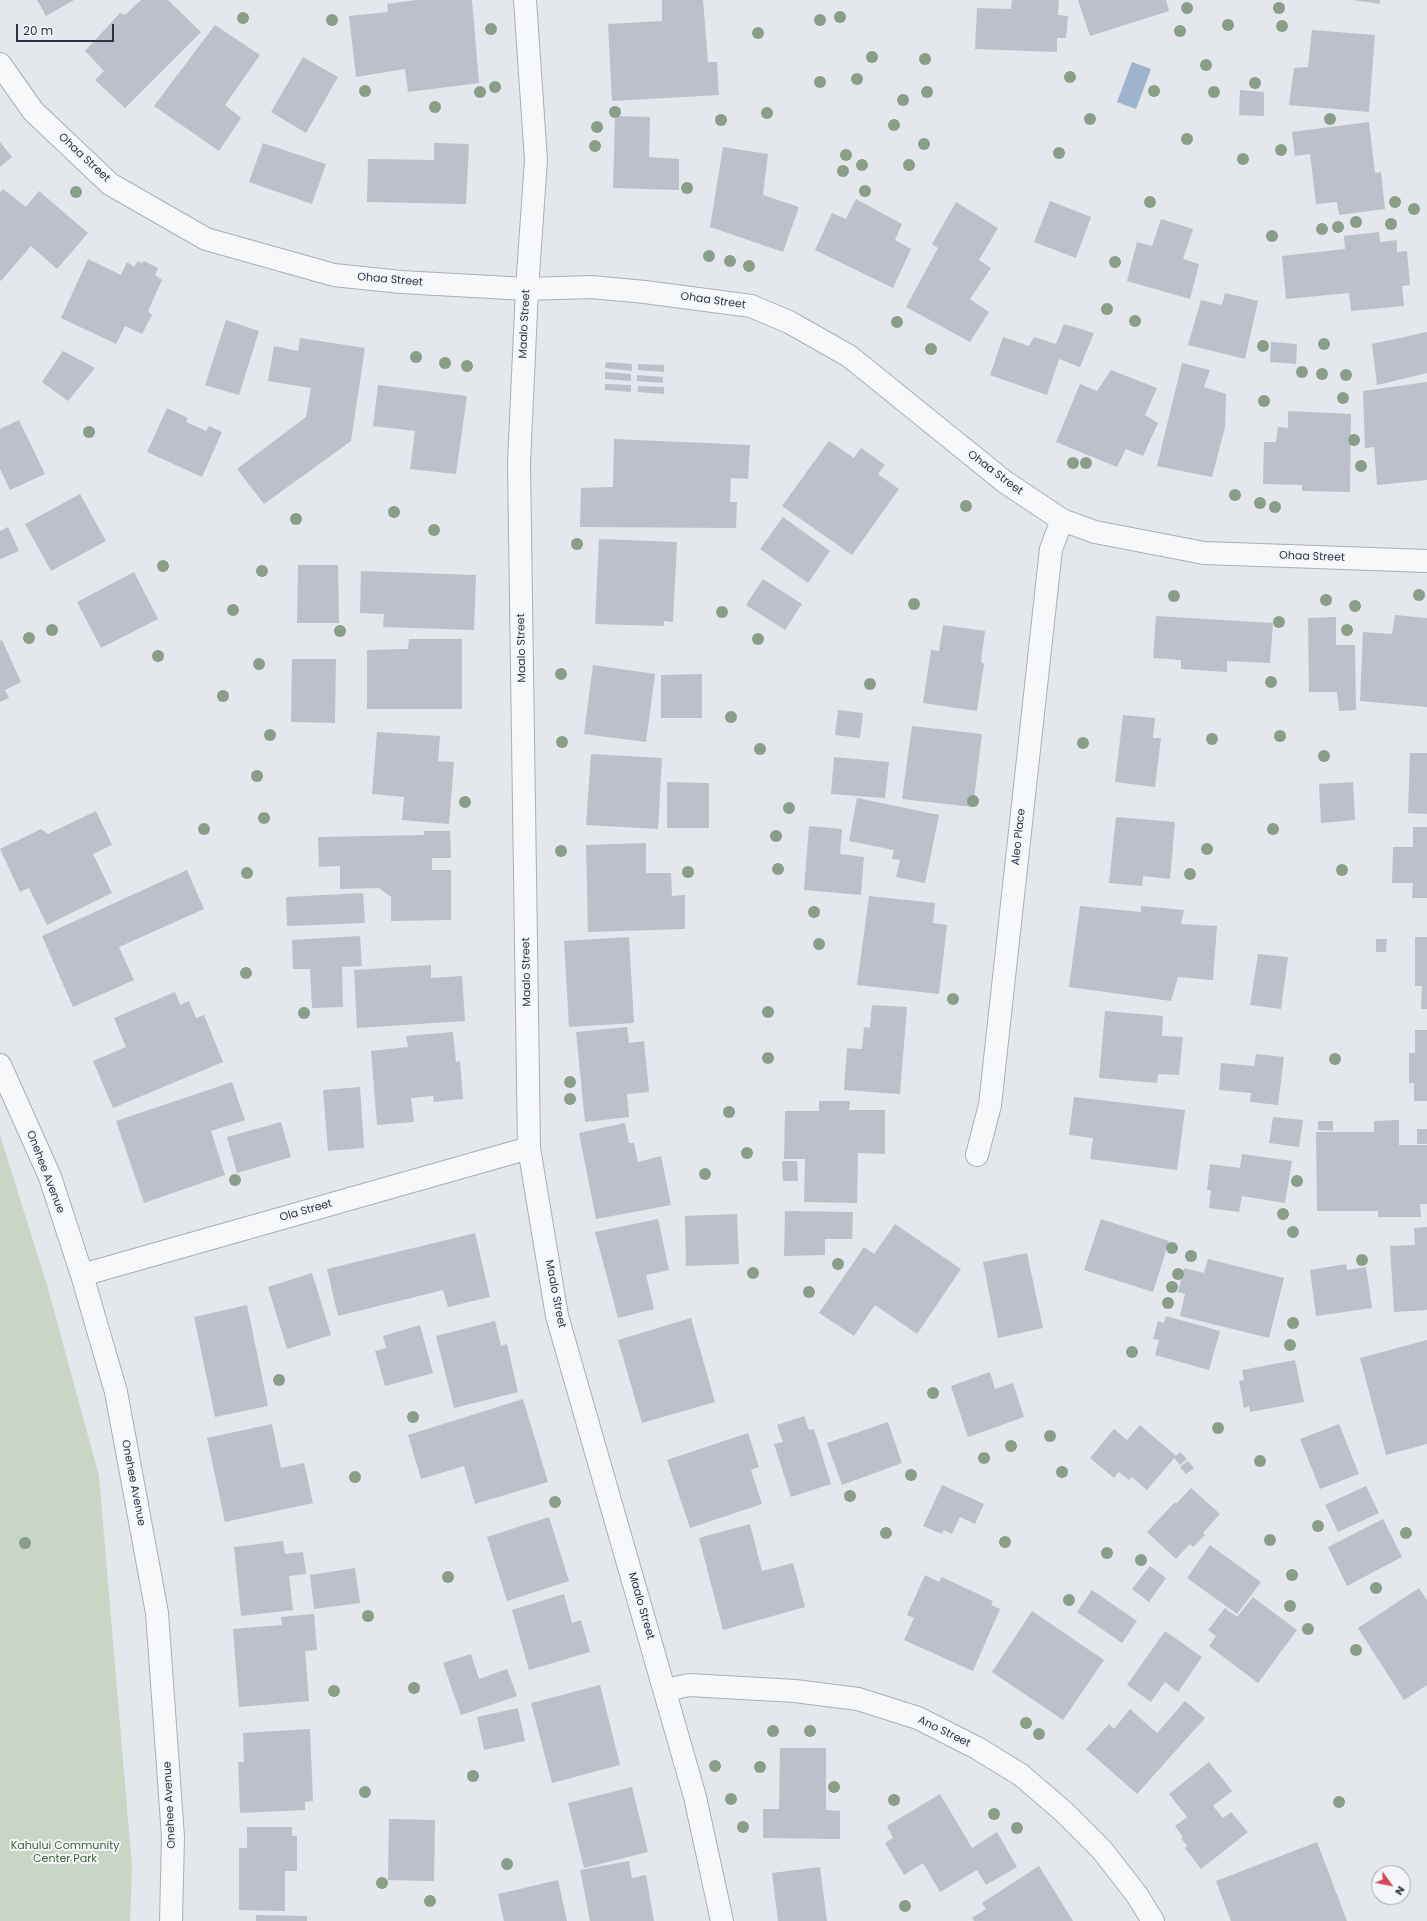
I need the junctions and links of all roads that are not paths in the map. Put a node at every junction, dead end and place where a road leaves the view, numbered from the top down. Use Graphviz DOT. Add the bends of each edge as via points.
graph roads {
  1 [pos="525,0"];
  2 [pos="0,64"];
  3 [pos="527,289"];
  4 [pos="1062,520"];
  5 [pos="1427,561"];
  6 [pos="0,1065"];
  7 [pos="529,1148"];
  8 [pos="977,1155"];
  9 [pos="82,1275"];
  10 [pos="665,1690"];
  11 [pos="171,1921"];
  12 [pos="722,1921"];
  13 [pos="1153,1921"];
  1 -- 3 [label="street, Maalo Street" via="536,160"];
  2 -- 3 [label="street, Ohaa Street" via="33,111 110,184 206,239 334,275 401,282"];
  3 -- 4 [label="street, Ohaa Street" via="590,287 751,306 788,322 849,356 1005,482"];
  3 -- 7 [label="street, Maalo Street" via="519,463"];
  4 -- 5 [label="street, Ohaa Street" via="1095,532 1204,553"];
  4 -- 8 [label="street, Aleo Place" via="1051,549 990,1105"];
  6 -- 9 [label="street, Onehee Avenue" via="50,1177"];
  7 -- 9 [label="street, Ola Street"];
  7 -- 10 [label="street, Maalo Street" via="557,1316"];
  9 -- 11 [label="street, Onehee Avenue" via="116,1392 157,1613 173,1837"];
  10 -- 12 [label="street, Maalo Street" via="696,1797"];
  10 -- 13 [label="street, Ano Street" via="689,1685 795,1690 858,1699 918,1718 1021,1775 1064,1812 1102,1850 1137,1895"];
}
